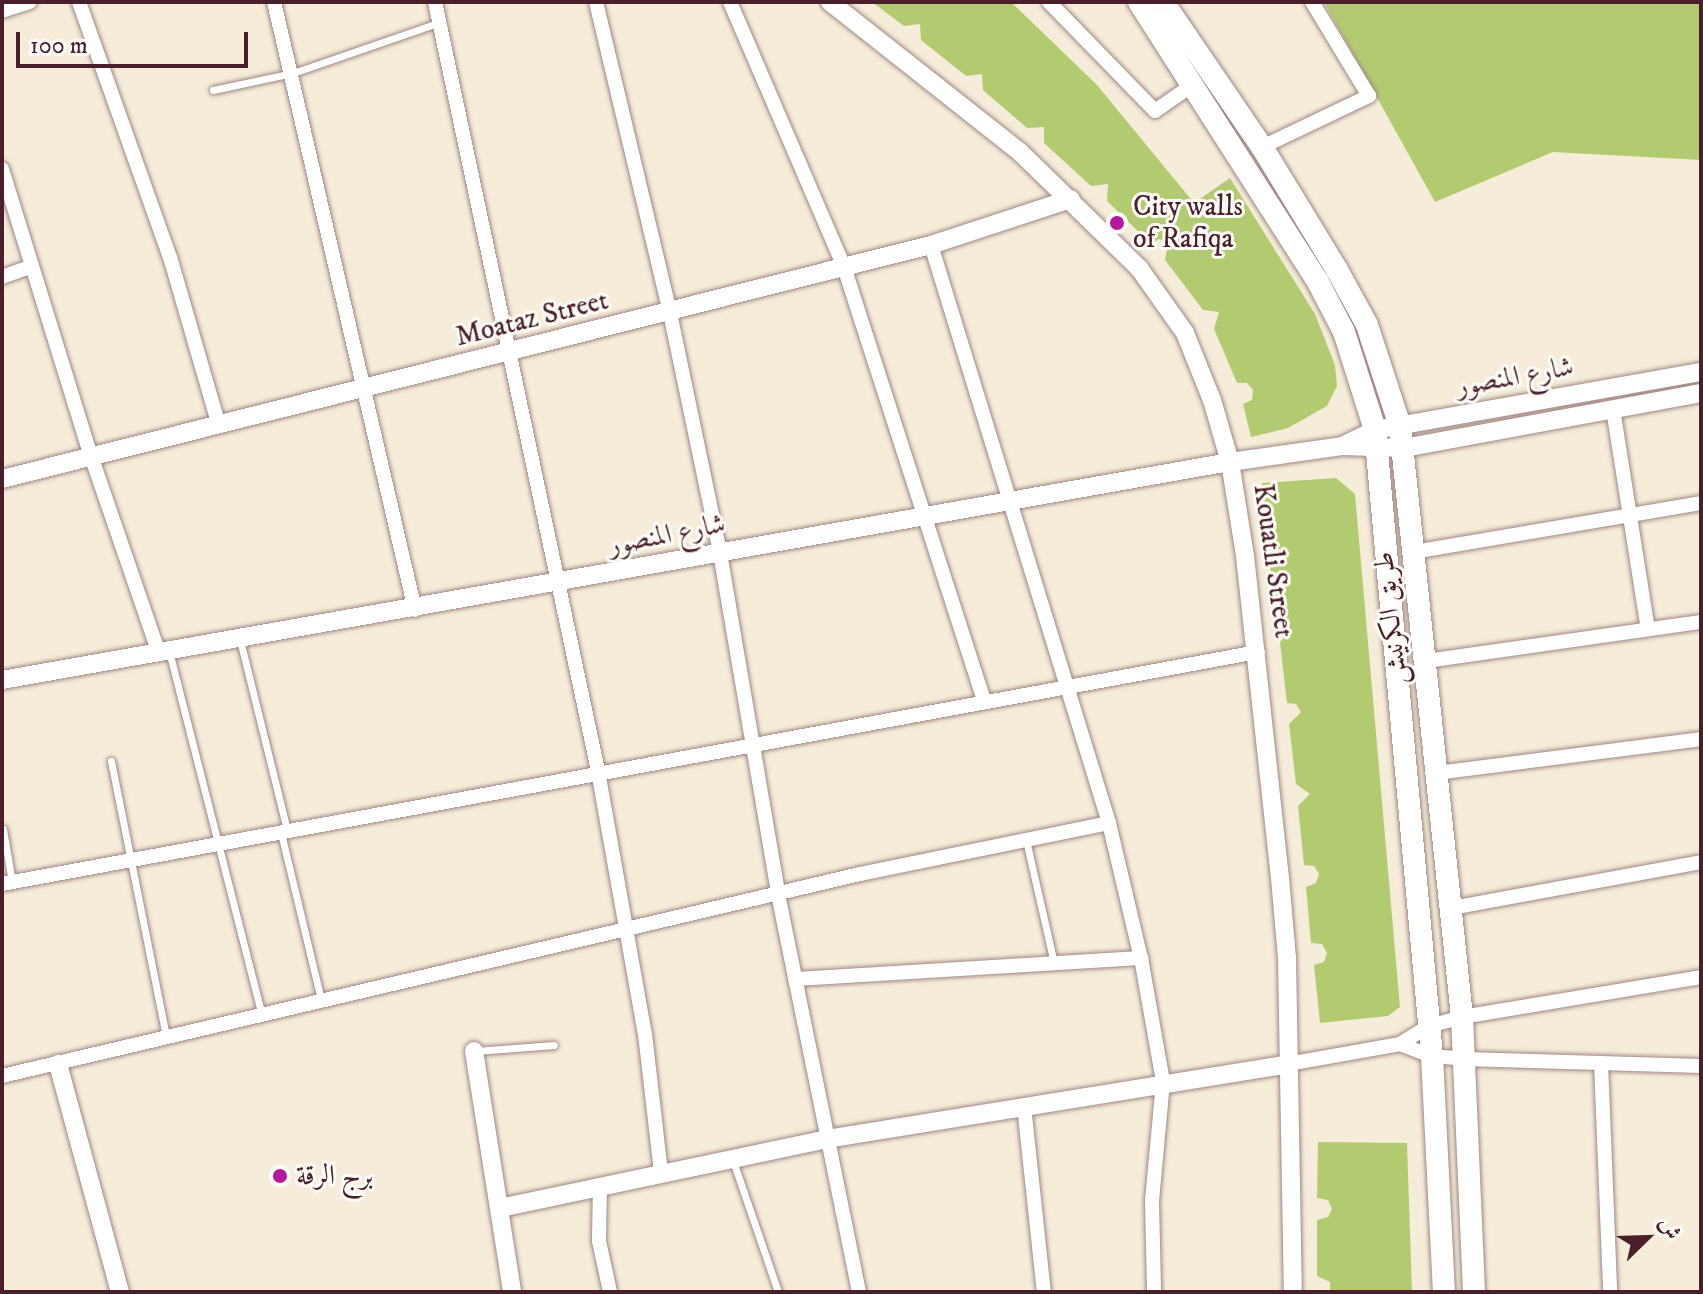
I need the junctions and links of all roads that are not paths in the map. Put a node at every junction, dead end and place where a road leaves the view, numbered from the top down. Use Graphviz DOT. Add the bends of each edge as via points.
graph roads {
  1 [pos="30,2"];
  2 [pos="79,2"];
  3 [pos="274,2"];
  4 [pos="435,2"];
  5 [pos="596,2"];
  6 [pos="730,2"];
  7 [pos="830,2"];
  8 [pos="1049,2"];
  9 [pos="1139,2"];
  10 [pos="1163,2"];
  11 [pos="1312,2"];
  12 [pos="2,11"];
  13 [pos="442,21"];
  14 [pos="293,73"];
  15 [pos="1195,83"];
  16 [pos="213,90"];
  17 [pos="1262,147"];
  18 [pos="2,169"];
  19 [pos="1071,199"];
  20 [pos="931,245"];
  21 [pos="32,266"];
  22 [pos="844,267"];
  23 [pos="2,277"];
  24 [pos="670,313"];
  25 [pos="509,355"];
  26 [pos="1701,372"];
  27 [pos="367,386"];
  28 [pos="1701,393"];
  29 [pos="1613,409"];
  30 [pos="219,426"];
  31 [pos="1402,437"];
  32 [pos="1377,441"];
  33 [pos="90,456"];
  34 [pos="1230,462"];
  35 [pos="2,479"];
  36 [pos="1014,500"];
  37 [pos="1701,503"];
  38 [pos="1626,514"];
  39 [pos="927,515"];
  40 [pos="1414,552"];
  41 [pos="720,553"];
  42 [pos="558,584"];
  43 [pos="415,610"];
  44 [pos="1701,622"];
  45 [pos="1648,629"];
  46 [pos="240,640"];
  47 [pos="164,652"];
  48 [pos="1258,652"];
  49 [pos="1426,661"];
  50 [pos="2,680"];
  51 [pos="1068,686"];
  52 [pos="984,701"];
  53 [pos="1701,739"];
  54 [pos="756,742"];
  55 [pos="111,761"];
  56 [pos="598,771"];
  57 [pos="1437,773"];
  58 [pos="1109,823"];
  59 [pos="3,829"];
  60 [pos="284,830"];
  61 [pos="1026,840"];
  62 [pos="215,843"];
  63 [pos="127,860"];
  64 [pos="1701,862"];
  65 [pos="7,883"];
  66 [pos="778,894"];
  67 [pos="1451,908"];
  68 [pos="624,931"];
  69 [pos="1141,958"];
  70 [pos="1054,964"];
  71 [pos="1701,977"];
  72 [pos="795,979"];
  73 [pos="322,1002"];
  74 [pos="262,1016"];
  75 [pos="1462,1017"];
  76 [pos="1429,1026"];
  77 [pos="166,1038"];
  78 [pos="1400,1044"];
  79 [pos="554,1045"];
  80 [pos="474,1051"];
  81 [pos="1432,1056"];
  82 [pos="1465,1059"];
  83 [pos="1601,1063"];
  84 [pos="58,1064"];
  85 [pos="1288,1064"];
  86 [pos="1701,1066"];
  87 [pos="2,1076"];
  88 [pos="1163,1082"];
  89 [pos="1024,1106"];
  90 [pos="827,1139"];
  91 [pos="732,1159"];
  92 [pos="661,1173"];
  93 [pos="600,1187"];
  94 [pos="500,1208"];
  95 [pos="855,1291"];
  96 [pos="120,1292"];
  97 [pos="512,1292"];
  98 [pos="610,1292"];
  99 [pos="778,1292"];
  100 [pos="1044,1292"];
  101 [pos="1154,1292"];
  102 [pos="1293,1292"];
  103 [pos="1444,1292"];
  104 [pos="1474,1292"];
  105 [pos="1610,1292"];
  1 -- 12 [label="street"];
  2 -- 30 [label="street" via="170,257"];
  3 -- 14 [label="street"];
  4 -- 13 [label="street"];
  5 -- 24 [label="street"];
  6 -- 22 [label="street"];
  7 -- 19 [label="street, Kouatli Street"];
  8 -- 15 [label="street" via="1155,111"];
  9 -- 15 [label="main road, طريق الكرنيش"];
  10 -- 17 [label="main road, طريق الكرنيش"];
  11 -- 17 [label="street" via="1369,96"];
  13 -- 14 [label="lane"];
  13 -- 25 [label="street"];
  14 -- 16 [label="lane"];
  14 -- 27 [label="street"];
  15 -- 32 [label="main road, طريق الكرنيش" via="1344,332"];
  17 -- 31 [label="main road, طريق الكرنيش" via="1367,325"];
  18 -- 21 [label="street"];
  19 -- 20 [label="street, Moataz Street"];
  19 -- 34 [label="street, Kouatli Street" via="1139,268 1185,333"];
  20 -- 22 [label="street, Moataz Street"];
  20 -- 36 [label="street"];
  21 -- 23 [label="street"];
  21 -- 33 [label="street"];
  22 -- 24 [label="street, Moataz Street"];
  22 -- 39 [label="street"];
  24 -- 25 [label="street, Moataz Street"];
  24 -- 41 [label="street"];
  25 -- 27 [label="street, Moataz Street"];
  25 -- 42 [label="street"];
  26 -- 31 [label="street, شارع المنصور"];
  27 -- 30 [label="street, Moataz Street"];
  27 -- 43 [label="street"];
  28 -- 29 [label="street, شارع المنصور"];
  29 -- 31 [label="street, شارع المنصور"];
  29 -- 38 [label="street"];
  30 -- 33 [label="street, Moataz Street"];
  31 -- 32 [label="street, شارع المنصور"];
  31 -- 40 [label="main road, طريق الكرنيش"];
  32 -- 34 [label="street, شارع المنصور"];
  32 -- 76 [label="main road, طريق الكرنيش"];
  33 -- 35 [label="street, Moataz Street"];
  33 -- 47 [label="street"];
  34 -- 36 [label="street, شارع المنصور"];
  34 -- 48 [label="street, Kouatli Street"];
  36 -- 39 [label="street, شارع المنصور"];
  36 -- 51 [label="street"];
  37 -- 38 [label="street"];
  38 -- 40 [label="street"];
  38 -- 45 [label="street"];
  39 -- 41 [label="street, شارع المنصور"];
  39 -- 52 [label="street"];
  40 -- 49 [label="main road, طريق الكرنيش"];
  41 -- 42 [label="street, شارع المنصور"];
  41 -- 54 [label="street"];
  42 -- 43 [label="street, شارع المنصور"];
  42 -- 56 [label="street"];
  43 -- 46 [label="street, شارع المنصور"];
  44 -- 45 [label="street"];
  45 -- 49 [label="street"];
  46 -- 47 [label="street, شارع المنصور"];
  46 -- 60 [label="lane"];
  47 -- 50 [label="street, شارع المنصور"];
  47 -- 62 [label="lane"];
  48 -- 51 [label="street"];
  48 -- 85 [label="street, Kouatli Street" via="1287,958"];
  49 -- 57 [label="main road, طريق الكرنيش"];
  51 -- 52 [label="street"];
  51 -- 58 [label="street"];
  52 -- 54 [label="street"];
  53 -- 57 [label="street"];
  54 -- 56 [label="street"];
  54 -- 66 [label="street"];
  55 -- 63 [label="lane"];
  56 -- 60 [label="street"];
  56 -- 68 [label="street"];
  57 -- 67 [label="main road, طريق الكرنيش"];
  58 -- 61 [label="street"];
  58 -- 69 [label="street"];
  59 -- 65 [label="lane"];
  60 -- 62 [label="street"];
  60 -- 73 [label="lane"];
  61 -- 66 [label="street"];
  61 -- 70 [label="lane"];
  62 -- 63 [label="street"];
  62 -- 74 [label="lane"];
  63 -- 65 [label="street"];
  63 -- 77 [label="lane"];
  64 -- 67 [label="street"];
  66 -- 68 [label="street"];
  66 -- 72 [label="street"];
  67 -- 75 [label="main road, طريق الكرنيش"];
  68 -- 73 [label="street"];
  68 -- 92 [label="street" via="645,1034"];
  69 -- 70 [label="street"];
  69 -- 88 [label="street"];
  70 -- 72 [label="street"];
  71 -- 75 [label="street"];
  72 -- 90 [label="street"];
  73 -- 74 [label="street"];
  74 -- 77 [label="street"];
  75 -- 76 [label="street"];
  75 -- 82 [label="main road, طريق الكرنيش"];
  76 -- 78 [label="street"];
  76 -- 81 [label="main road, طريق الكرنيش"];
  77 -- 84 [label="street"];
  78 -- 81 [label="street"];
  78 -- 85 [label="street"];
  79 -- 80 [label="lane"];
  80 -- 94 [label="street"];
  81 -- 82 [label="street"];
  81 -- 103 [label="main road, طريق الكرنيش"];
  82 -- 83 [label="street"];
  82 -- 104 [label="main road, طريق الكرنيش"];
  83 -- 86 [label="street"];
  83 -- 105 [label="street"];
  84 -- 87 [label="street"];
  84 -- 96 [label="street"];
  85 -- 88 [label="street"];
  85 -- 102 [label="street, Kouatli Street"];
  88 -- 89 [label="street"];
  88 -- 101 [label="street" via="1152,1201"];
  89 -- 90 [label="street"];
  89 -- 100 [label="street"];
  90 -- 91 [label="street"];
  90 -- 95 [label="street"];
  91 -- 92 [label="street"];
  91 -- 99 [label="lane"];
  92 -- 93 [label="street"];
  93 -- 94 [label="street"];
  93 -- 98 [label="street" via="599,1241"];
  94 -- 97 [label="street"];
}
